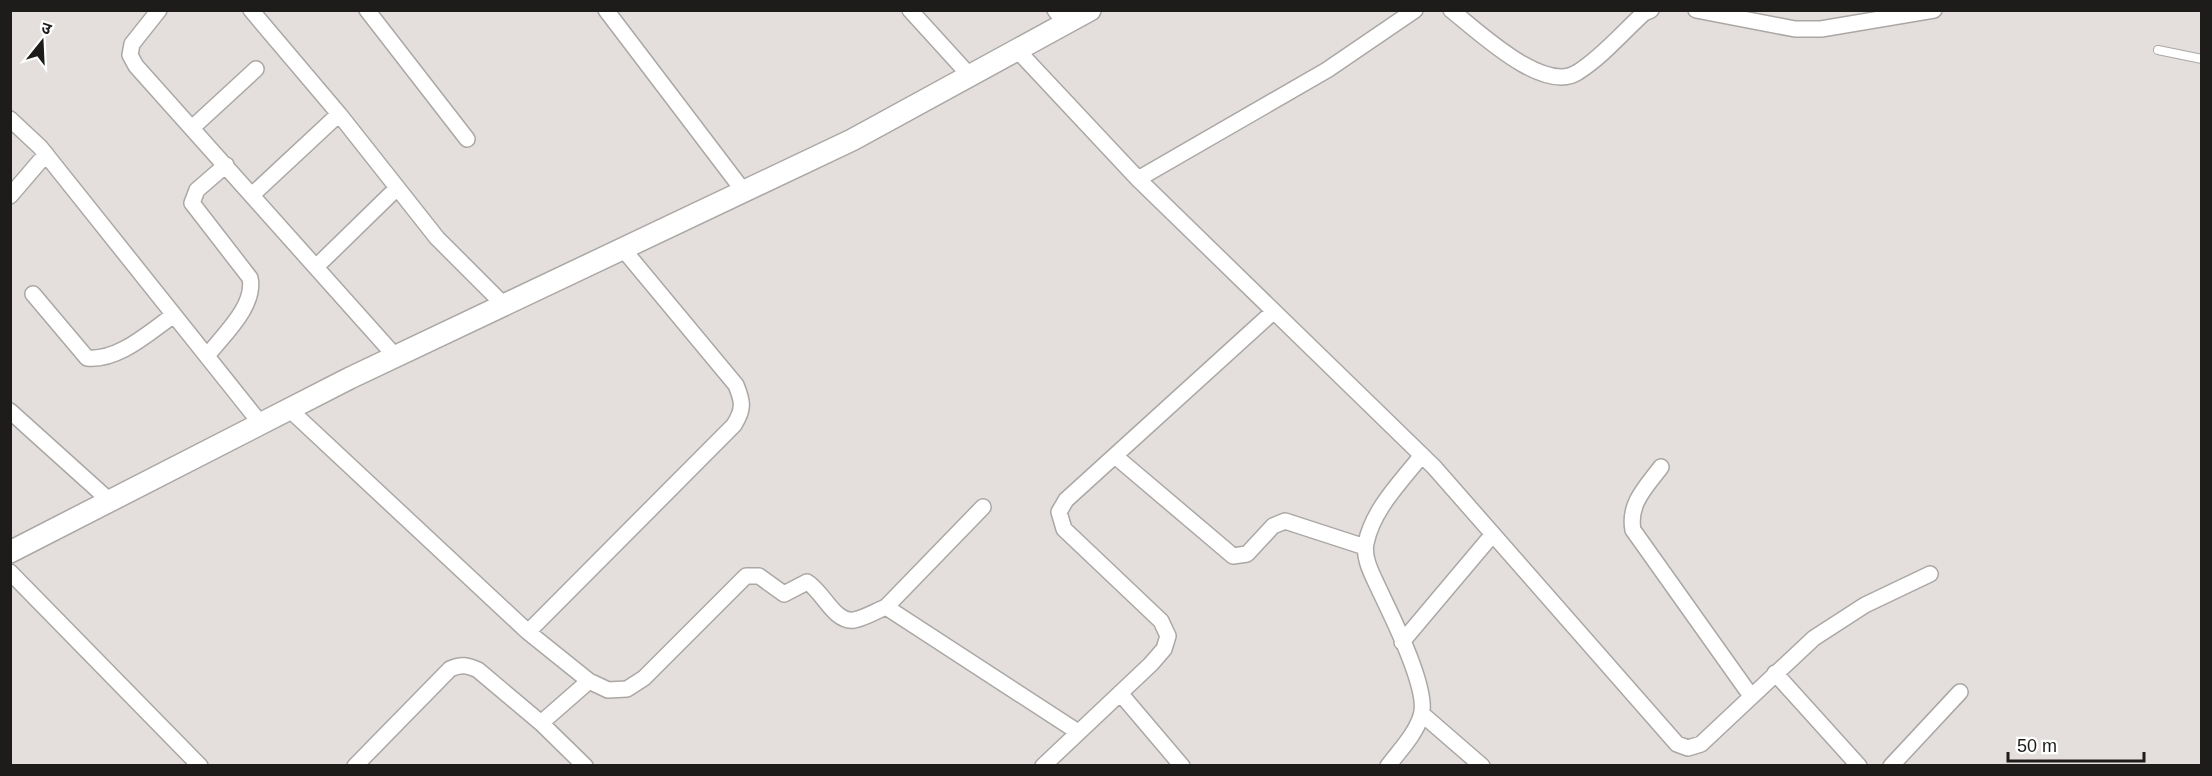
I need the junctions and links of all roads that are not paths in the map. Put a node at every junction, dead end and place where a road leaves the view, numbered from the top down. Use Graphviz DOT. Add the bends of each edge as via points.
graph roads {
  1 [pos="159,10"];
  2 [pos="251,10"];
  3 [pos="367,10"];
  4 [pos="606,10"];
  5 [pos="910,10"];
  6 [pos="1090,10"];
  7 [pos="1415,10"];
  8 [pos="1451,10"];
  9 [pos="1651,10"];
  10 [pos="1696,10"];
  11 [pos="1934,10"];
  12 [pos="1060,17"];
  13 [pos="2158,50"];
  14 [pos="1018,51"];
  15 [pos="2202,59"];
  16 [pos="256,69"];
  17 [pos="971,77"];
  18 [pos="339,114"];
  19 [pos="10,119"];
  20 [pos="192,128"];
  21 [pos="467,139"];
  22 [pos="46,154"];
  23 [pos="226,165"];
  24 [pos="1137,178"];
  25 [pos="396,189"];
  26 [pos="745,193"];
  27 [pos="10,195"];
  28 [pos="252,195"];
  29 [pos="623,249"];
  30 [pos="317,266"];
  31 [pos="33,294"];
  32 [pos="505,306"];
  33 [pos="1273,312"];
  34 [pos="174,315"];
  35 [pos="207,356"];
  36 [pos="396,357"];
  37 [pos="289,409"];
  38 [pos="10,411"];
  39 [pos="261,424"];
  40 [pos="1422,455"];
  41 [pos="1115,456"];
  42 [pos="1661,467"];
  43 [pos="111,502"];
  44 [pos="983,507"];
  45 [pos="1493,534"];
  46 [pos="1365,547"];
  47 [pos="10,552"];
  48 [pos="10,572"];
  49 [pos="1930,574"];
  50 [pos="886,608"];
  51 [pos="528,632"];
  52 [pos="1402,642"];
  53 [pos="1775,673"];
  54 [pos="589,681"];
  55 [pos="1960,692"];
  56 [pos="1120,693"];
  57 [pos="1751,696"];
  58 [pos="1422,714"];
  59 [pos="541,723"];
  60 [pos="1078,732"];
  61 [pos="200,765"];
  62 [pos="355,765"];
  63 [pos="585,765"];
  64 [pos="1043,765"];
  65 [pos="1182,765"];
  66 [pos="1388,765"];
  67 [pos="1482,765"];
  68 [pos="1859,765"];
  69 [pos="1891,765"];
  1 -- 20 [label="street" via="132,44 130,55"];
  2 -- 18 [label="street"];
  3 -- 21 [label="street"];
  4 -- 26 [label="street"];
  5 -- 17 [label="street"];
  6 -- 12 [label="main road"];
  7 -- 24 [label="street" via="1327,70"];
  8 -- 9 [label="street" via="1535,73 1562,78 1577,74"];
  10 -- 11 [label="street" via="1795,29 1852,25"];
  12 -- 14 [label="main road"];
  13 -- 15 [label="lane"];
  14 -- 17 [label="main road"];
  14 -- 24 [label="street"];
  16 -- 20 [label="street"];
  17 -- 26 [label="main road"];
  18 -- 25 [label="street"];
  18 -- 28 [label="street"];
  19 -- 22 [label="street"];
  20 -- 23 [label="street"];
  22 -- 27 [label="street"];
  22 -- 34 [label="street"];
  23 -- 28 [label="street"];
  23 -- 35 [label="street" via="197,190 192,203 250,278 252,286 243,308"];
  24 -- 33 [label="street"];
  25 -- 30 [label="street"];
  25 -- 32 [label="street" via="437,238"];
  26 -- 29 [label="main road"];
  28 -- 30 [label="street"];
  29 -- 32 [label="main road"];
  29 -- 51 [label="street" via="736,385 742,411 734,425"];
  30 -- 36 [label="street"];
  31 -- 34 [label="street" via="87,358 99,360 112,356"];
  32 -- 36 [label="main road"];
  33 -- 40 [label="street"];
  33 -- 41 [label="street"];
  34 -- 35 [label="street"];
  35 -- 39 [label="street"];
  36 -- 37 [label="main road"];
  37 -- 39 [label="main road"];
  37 -- 51 [label="street"];
  38 -- 43 [label="street"];
  39 -- 43 [label="main road"];
  40 -- 45 [label="street"];
  40 -- 46 [label="street" via="1371,524"];
  41 -- 46 [label="street" via="1233,556 1247,554 1273,526 1285,520"];
  41 -- 56 [label="street" via="1066,500 1059,512 1064,528 1161,621 1168,636 1164,650"];
  42 -- 57 [label="street" via="1634,503 1630,516 1632,530"];
  43 -- 47 [label="main road"];
  44 -- 50 [label="street"];
  45 -- 52 [label="street"];
  45 -- 57 [label="street" via="1677,744 1689,748 1701,744"];
  46 -- 52 [label="street" via="1369,568"];
  48 -- 61 [label="street"];
  49 -- 53 [label="street" via="1839,621"];
  50 -- 54 [label="street" via="848,620 807,582 784,594 759,576 746,576 644,678 627,689 608,690"];
  50 -- 60 [label="street"];
  51 -- 54 [label="street"];
  52 -- 58 [label="street" via="1413,666"];
  53 -- 57 [label="street"];
  53 -- 68 [label="street"];
  54 -- 59 [label="street"];
  55 -- 69 [label="street"];
  56 -- 60 [label="street"];
  56 -- 65 [label="street"];
  58 -- 66 [label="street" via="1413,733"];
  58 -- 67 [label="street"];
  59 -- 62 [label="street" via="478,670 458,665"];
  59 -- 63 [label="street"];
  60 -- 64 [label="street"];
}
